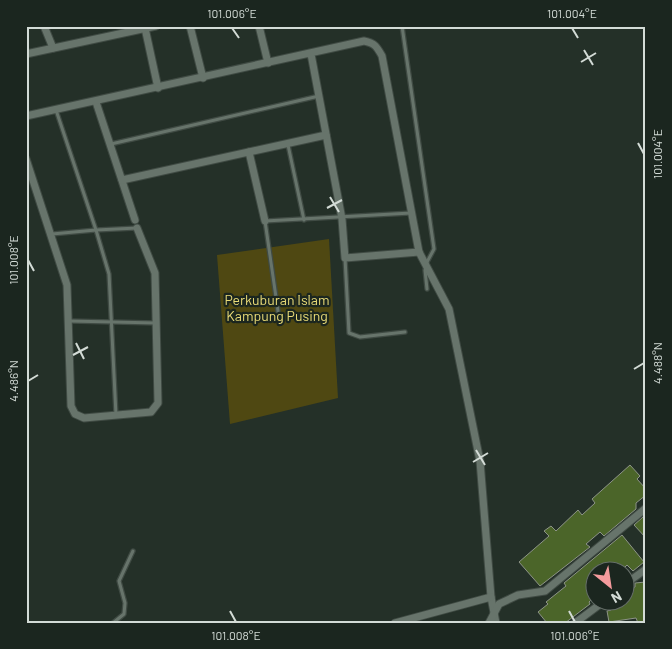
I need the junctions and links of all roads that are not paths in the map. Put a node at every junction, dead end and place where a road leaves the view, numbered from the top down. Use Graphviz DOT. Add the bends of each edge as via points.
graph roads {
  1 [pos="44,26"];
  2 [pos="156,26"];
  3 [pos="190,26"];
  4 [pos="259,26"];
  5 [pos="402,26"];
  6 [pos="146,28"];
  7 [pos="125,30"];
  8 [pos="53,48"];
  9 [pos="26,54"];
  10 [pos="311,54"];
  11 [pos="268,64"];
  12 [pos="203,78"];
  13 [pos="158,88"];
  14 [pos="319,96"];
  15 [pos="96,102"];
  16 [pos="56,110"];
  17 [pos="26,116"];
  18 [pos="326,135"];
  19 [pos="288,143"];
  20 [pos="110,144"];
  21 [pos="249,152"];
  22 [pos="26,159"];
  23 [pos="122,180"];
  24 [pos="412,213"];
  25 [pos="342,219"];
  26 [pos="304,220"];
  27 [pos="265,222"];
  28 [pos="136,224"];
  29 [pos="96,230"];
  30 [pos="51,234"];
  31 [pos="419,252"];
  32 [pos="345,258"];
  33 [pos="425,266"];
  34 [pos="427,289"];
  35 [pos="279,318"];
  36 [pos="69,321"];
  37 [pos="111,323"];
  38 [pos="157,324"];
  39 [pos="405,332"];
  40 [pos="116,415"];
  41 [pos="646,508"];
  42 [pos="134,551"];
  43 [pos="646,569"];
  44 [pos="634,578"];
  45 [pos="491,597"];
  46 [pos="494,611"];
  47 [pos="590,612"];
  48 [pos="113,623"];
  49 [pos="396,623"];
  50 [pos="489,623"];
  51 [pos="496,623"];
  52 [pos="575,623"];
  1 -- 8 [label="street"];
  2 -- 6 [label="street"];
  3 -- 12 [label="street"];
  4 -- 11 [label="street"];
  5 -- 33 [label="lane" via="434,249"];
  6 -- 7 [label="street"];
  6 -- 13 [label="street"];
  7 -- 8 [label="street"];
  8 -- 9 [label="street"];
  10 -- 11 [label="street"];
  10 -- 14 [label="street"];
  10 -- 24 [label="street" via="364,41 376,46 382,56"];
  11 -- 12 [label="street"];
  12 -- 13 [label="street"];
  13 -- 15 [label="street"];
  14 -- 18 [label="street"];
  14 -- 20 [label="lane"];
  15 -- 16 [label="street"];
  15 -- 20 [label="street"];
  16 -- 17 [label="street"];
  16 -- 29 [label="lane"];
  18 -- 19 [label="street"];
  18 -- 25 [label="street"];
  19 -- 21 [label="street"];
  19 -- 26 [label="lane"];
  20 -- 23 [label="street"];
  21 -- 23 [label="street"];
  21 -- 27 [label="street"];
  22 -- 30 [label="street"];
  23 -- 28 [label="street"];
  24 -- 25 [label="lane"];
  24 -- 31 [label="street"];
  25 -- 26 [label="lane"];
  25 -- 32 [label="street"];
  26 -- 27 [label="lane"];
  27 -- 35 [label="lane"];
  28 -- 29 [label="lane"];
  28 -- 38 [label="street" via="155,274"];
  29 -- 30 [label="lane"];
  29 -- 37 [label="lane" via="109,274"];
  30 -- 36 [label="street" via="67,285"];
  31 -- 32 [label="street"];
  31 -- 33 [label="street"];
  32 -- 39 [label="lane" via="349,333 360,337"];
  33 -- 34 [label="lane"];
  33 -- 45 [label="street" via="449,309 480,460"];
  36 -- 37 [label="lane"];
  36 -- 40 [label="street" via="71,406 75,414 84,418"];
  37 -- 38 [label="lane"];
  37 -- 40 [label="lane"];
  38 -- 40 [label="street" via="158,403 151,412"];
  41 -- 46 [label="street" via="558,583 546,591 507,599"];
  42 -- 48 [label="lane" via="119,581 125,603 124,614"];
  43 -- 44 [label="street"];
  45 -- 46 [label="street"];
  45 -- 49 [label="street"];
  46 -- 50 [label="street"];
  46 -- 51 [label="street"];
  47 -- 52 [label="street"];
}
